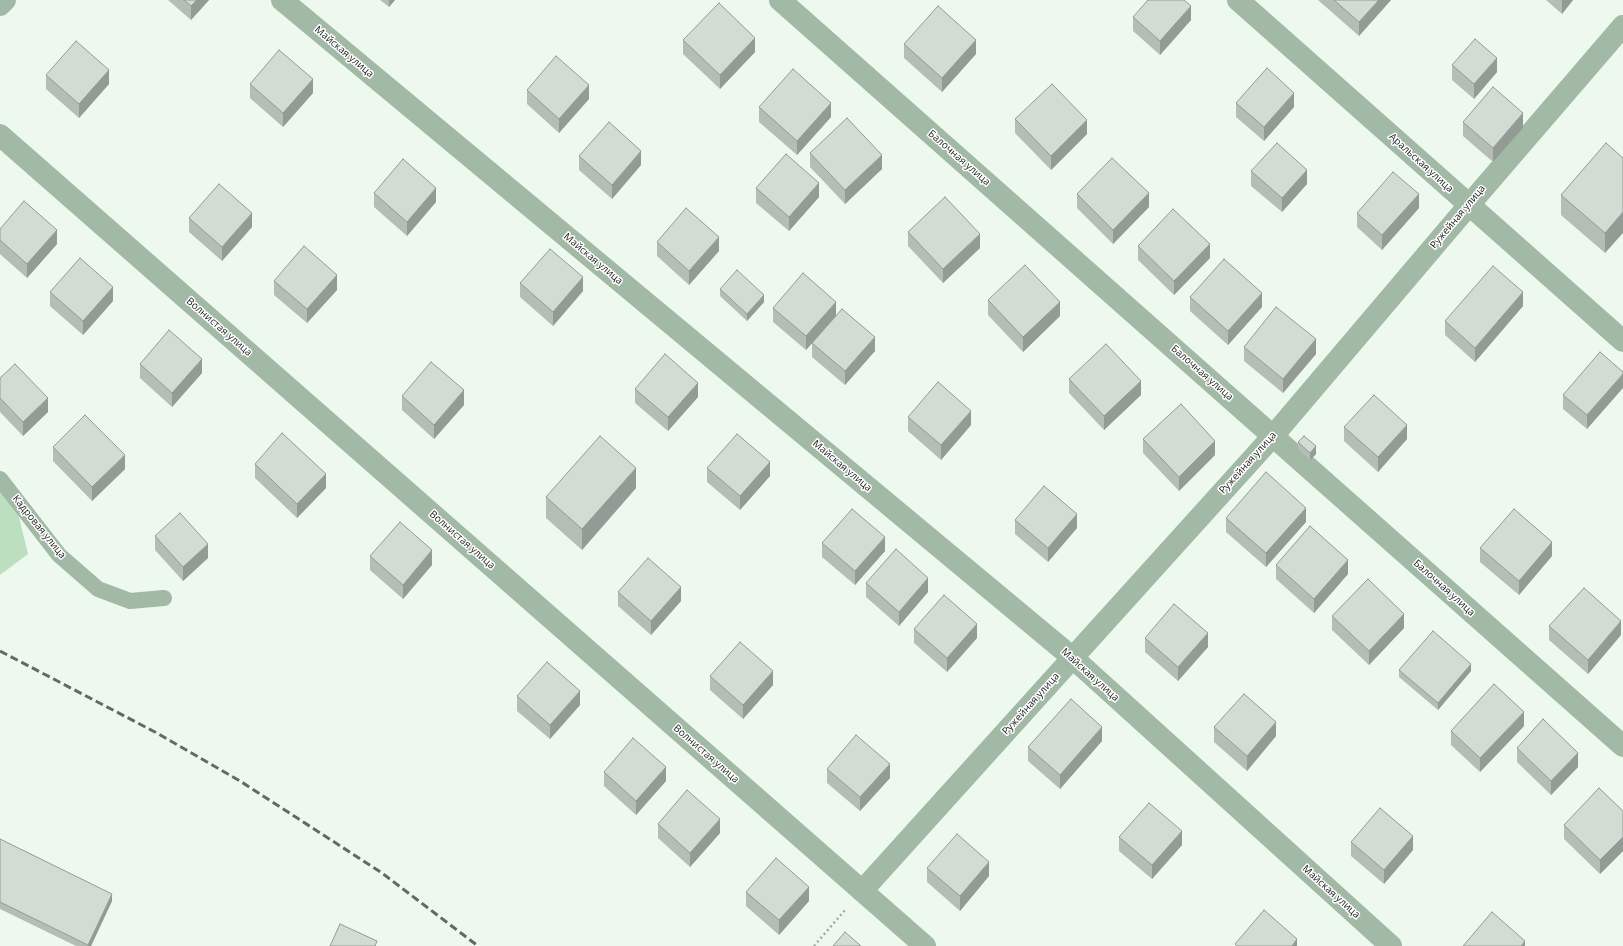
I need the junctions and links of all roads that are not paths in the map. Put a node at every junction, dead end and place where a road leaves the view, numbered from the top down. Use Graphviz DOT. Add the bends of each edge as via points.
graph roads {
  1 [pos="5,0"];
  2 [pos="282,0"];
  3 [pos="780,0"];
  4 [pos="1238,0"];
  5 [pos="0,5"];
  6 [pos="1623,26"];
  7 [pos="0,135"];
  8 [pos="1468,205"];
  9 [pos="1623,342"];
  10 [pos="1273,436"];
  11 [pos="0,479"];
  12 [pos="164,598"];
  13 [pos="1073,658"];
  14 [pos="1623,746"];
  15 [pos="862,891"];
  16 [pos="925,946"];
  17 [pos="1391,946"];
  1 -- 5 [label="street"];
  2 -- 13 [label="street, Майская улица"];
  3 -- 10 [label="street, Балочная улица"];
  4 -- 8 [label="street, Аральская улица"];
  6 -- 8 [label="street, Ружейная улица"];
  7 -- 15 [label="street, Волнистая улица"];
  8 -- 9 [label="street, Аральская улица"];
  8 -- 10 [label="street, Ружейная улица"];
  10 -- 13 [label="street, Ружейная улица"];
  10 -- 14 [label="street, Балочная улица"];
  11 -- 12 [label="lane, Кадровая улица" via="59,555 98,589 130,601"];
  13 -- 15 [label="street, Ружейная улица"];
  13 -- 17 [label="street, Майская улица"];
  15 -- 16 [label="street, Волнистая улица"];
}
